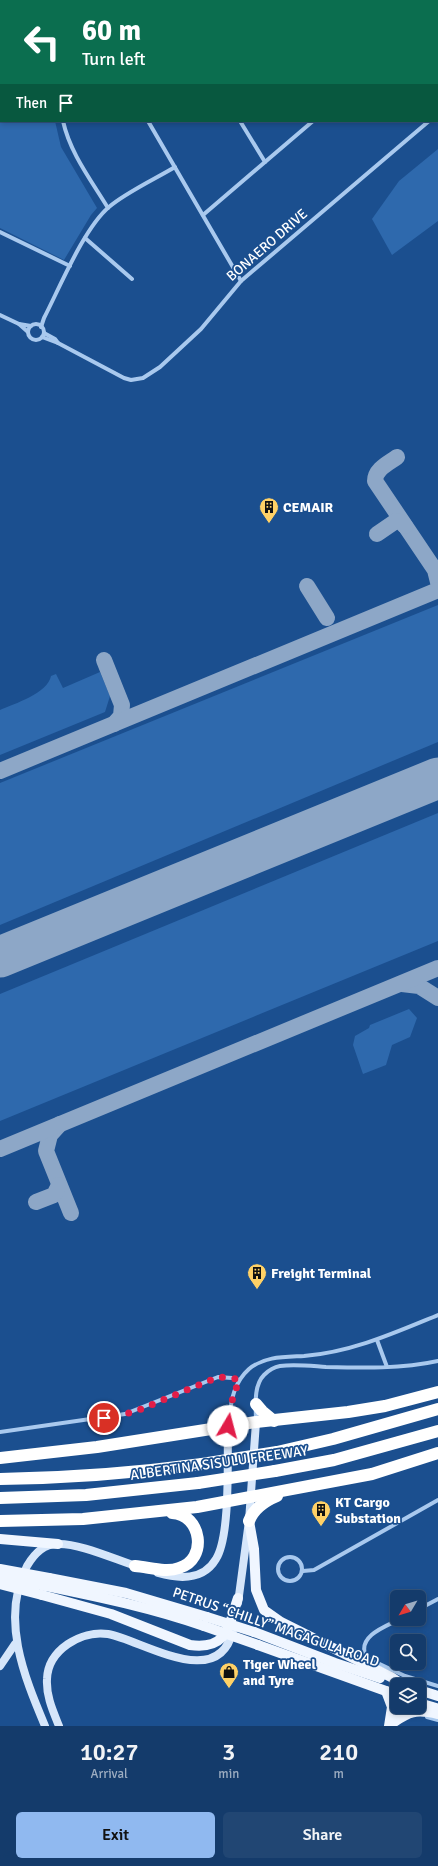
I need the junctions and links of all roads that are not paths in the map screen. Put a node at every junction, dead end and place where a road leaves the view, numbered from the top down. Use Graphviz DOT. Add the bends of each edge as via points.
graph roads {
  1 [pos="63,122"];
  2 [pos="149,122"];
  3 [pos="241,122"];
  4 [pos="312,122"];
  5 [pos="428,122"];
  6 [pos="265,162"];
  7 [pos="175,167"];
  8 [pos="108,208"];
  9 [pos="203,215"];
  10 [pos="0,232"];
  11 [pos="85,238"];
  12 [pos="70,266"];
  13 [pos="132,279"];
  14 [pos="241,281"];
  15 [pos="0,315"];
  16 [pos="19,324"];
  17 [pos="31,326"];
  18 [pos="39,326"];
  19 [pos="28,332"];
  20 [pos="43,335"];
  21 [pos="438,1315"];
  22 [pos="378,1340"];
  23 [pos="438,1361"];
  24 [pos="387,1367"];
  25 [pos="239,1380"];
  26 [pos="438,1392"];
  27 [pos="256,1404"];
  28 [pos="438,1409"];
  29 [pos="274,1421"];
  30 [pos="256,1422"];
  31 [pos="228,1426"];
  32 [pos="438,1431"];
  33 [pos="0,1432"];
  34 [pos="438,1453"];
  35 [pos="0,1458"];
  36 [pos="0,1479"];
  37 [pos="289,1491"];
  38 [pos="0,1498"];
  39 [pos="250,1498"];
  40 [pos="438,1500"];
  41 [pos="227,1502"];
  42 [pos="143,1514"];
  43 [pos="0,1521"];
  44 [pos="249,1521"];
  45 [pos="0,1539"];
  46 [pos="58,1544"];
  47 [pos="136,1566"];
  48 [pos="0,1569"];
  49 [pos="303,1571"];
  50 [pos="0,1577"];
  51 [pos="0,1584"];
  52 [pos="46,1586"];
  53 [pos="238,1598"];
  54 [pos="438,1600"];
  55 [pos="426,1606"];
  56 [pos="206,1622"];
  57 [pos="390,1624"];
  58 [pos="15,1644"];
  59 [pos="0,1666"];
  60 [pos="393,1678"];
  61 [pos="390,1681"];
  62 [pos="438,1686"];
  63 [pos="386,1691"];
  64 [pos="390,1692"];
  65 [pos="426,1692"];
  66 [pos="438,1696"];
  67 [pos="426,1705"];
  68 [pos="438,1709"];
  69 [pos="395,1714"];
  70 [pos="438,1714"];
  71 [pos="410,1716"];
  72 [pos="438,1720"];
  73 [pos="45,1726"];
  74 [pos="59,1726"];
  75 [pos="390,1726"];
  1 -- 8 [label="street" via="75,154"];
  2 -- 7 [label="street"];
  3 -- 6 [label="street"];
  4 -- 6 [label="street"];
  5 -- 14 [label="street, BONAERO DRIVE"];
  6 -- 9 [label="street"];
  7 -- 8 [label="street"];
  7 -- 9 [label="street"];
  8 -- 11 [label="street"];
  9 -- 14 [label="street"];
  10 -- 12 [label="street"];
  11 -- 12 [label="street"];
  11 -- 13 [label="street"];
  12 -- 18 [label="street"];
  14 -- 20 [label="street, BONAERO DRIVE" via="201,329 160,367 142,378 124,378 58,343 55,339"];
  15 -- 16 [label="street"];
  16 -- 17 [label="street"];
  16 -- 19 [label="street"];
  17 -- 18 [label="street"];
  17 -- 19 [label="street"];
  18 -- 20 [label="street"];
  19 -- 20 [label="street" via="35,340"];
  21 -- 22 [label="street"];
  22 -- 24 [label="street"];
  22 -- 25 [label="street" via="325,1354 262,1361"];
  23 -- 24 [label="street"];
  24 -- 27 [label="street" via="276,1367 263,1376"];
  25 -- 31 [label="street"];
  25 -- 33 [label="street" via="218,1377 125,1414"];
  26 -- 29 [label="highway" via="385,1406"];
  27 -- 29 [label="highway"];
  27 -- 30 [label="street"];
  28 -- 36 [label="highway, ALBERTINA SISULU FREEWAY, bridge" via="333,1439 277,1452 202,1464 102,1475"];
  29 -- 30 [label="highway"];
  30 -- 31 [label="highway"];
  30 -- 39 [label="main road"];
  31 -- 35 [label="highway" via="96,1447"];
  31 -- 41 [label="main road"];
  32 -- 38 [label="highway, ALBERTINA SISULU FREEWAY, bridge" via="334,1460 198,1483 86,1495"];
  34 -- 37 [label="highway" via="372,1474"];
  37 -- 39 [label="highway"];
  37 -- 44 [label="highway" via="259,1506"];
  39 -- 41 [label="highway"];
  39 -- 44 [label="main road"];
  40 -- 49 [label="street" via="314,1570"];
  41 -- 42 [label="highway"];
  41 -- 47 [label="main road" via="221,1548 207,1569 195,1576 183,1578 170,1577"];
  42 -- 43 [label="highway" via="83,1519"];
  42 -- 47 [label="highway" via="174,1513 184,1516 194,1526 198,1544 190,1562 178,1569"];
  44 -- 53 [label="main road"];
  44 -- 60 [label="main road" via="254,1549 256,1590 264,1610 281,1622"];
  45 -- 46 [label="main road"];
  46 -- 47 [label="main road" via="76,1546"];
  46 -- 58 [label="main road" via="48,1545 40,1550 32,1557 24,1571 15,1598"];
  48 -- 52 [label="main road, PETRUS “CHILLY” MAGAGULA ROAD, bridge"];
  49 -- 49 [label="street" via="301,1576 290,1582 280,1576 278,1571 282,1560 288,1557 299,1560"];
  50 -- 52 [label="main road, PETRUS “CHILLY” MAGAGULA ROAD, bridge"];
  51 -- 52 [label="main road, bridge"];
  52 -- 53 [label="main road" via="190,1645 204,1647 222,1638"];
  52 -- 56 [label="main road, PETRUS “CHILLY” MAGAGULA ROAD" via="126,1593"];
  53 -- 74 [label="main road" via="230,1643 219,1655 211,1658 187,1660 109,1634 96,1633 72,1641 60,1650 53,1660 47,1678 47,1693"];
  54 -- 55 [label="street"];
  56 -- 61 [label="main road, PETRUS “CHILLY” MAGAGULA ROAD, bridge" via="254,1632"];
  56 -- 63 [label="main road, PETRUS “CHILLY” MAGAGULA ROAD, bridge" via="258,1645"];
  57 -- 62 [label="street" via="369,1636 364,1651 369,1659"];
  58 -- 59 [label="main road"];
  58 -- 73 [label="main road"];
  63 -- 64 [label="main road, PETRUS “CHILLY” MAGAGULA ROAD"];
  63 -- 75 [label="main road" via="392,1707"];
  65 -- 66 [label="main road"];
  67 -- 68 [label="main road"];
  69 -- 75 [label="street"];
  70 -- 75 [label="main road" via="410,1712"];
  71 -- 72 [label="street" via="420,1715"];
}
